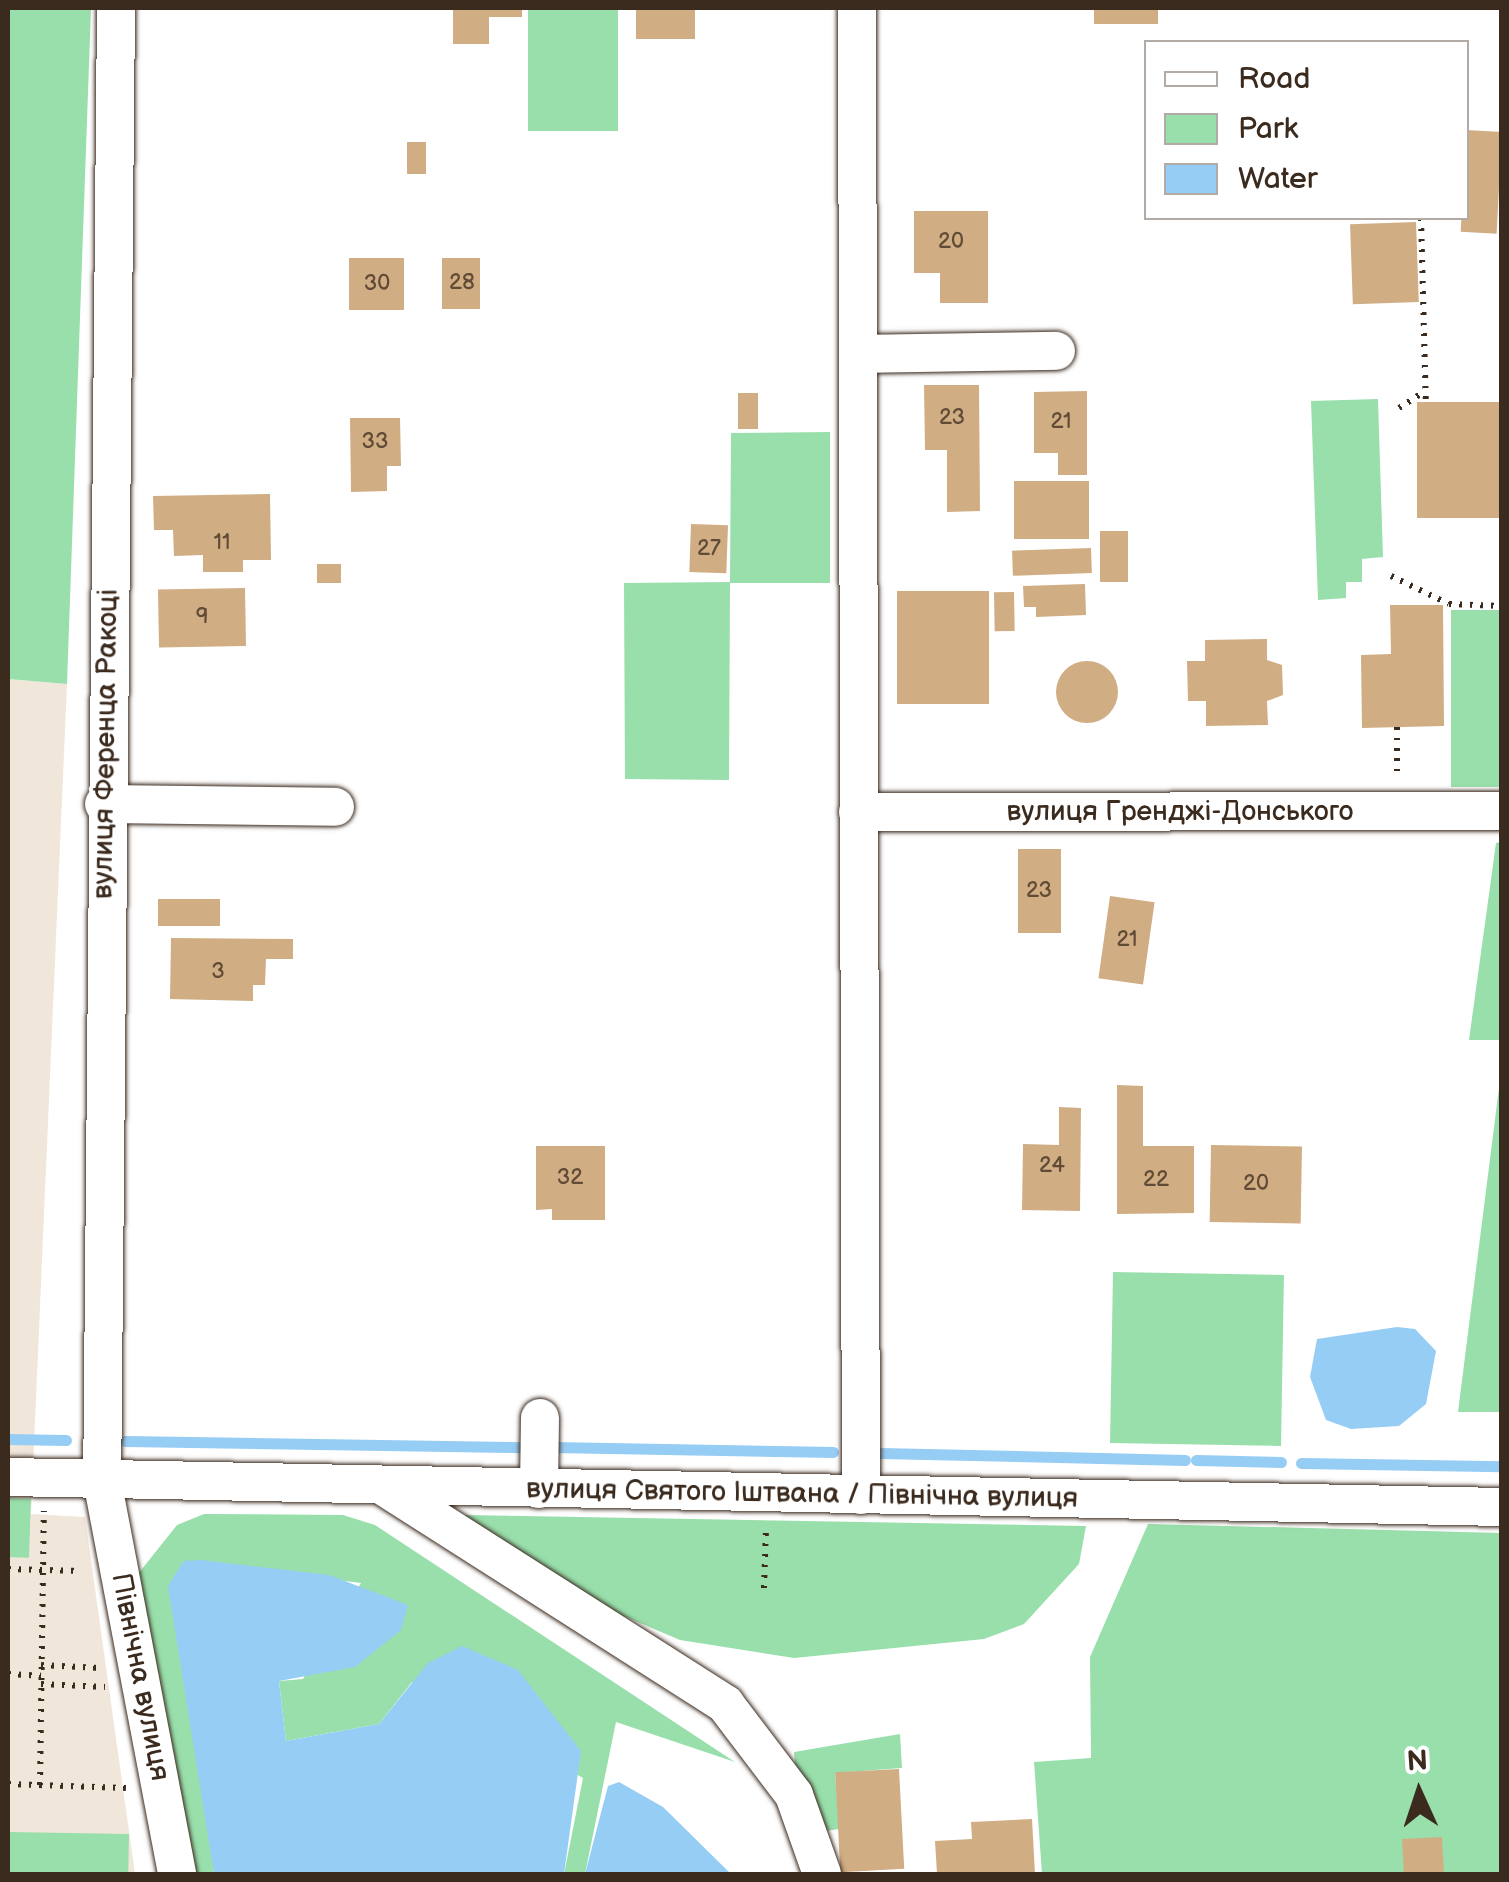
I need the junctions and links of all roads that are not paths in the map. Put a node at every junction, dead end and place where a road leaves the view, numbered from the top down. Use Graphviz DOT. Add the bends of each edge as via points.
graph roads {
  1 [pos="116,8"];
  2 [pos="857,8"];
  3 [pos="1056,352"];
  4 [pos="860,354"];
  5 [pos="104,804"];
  6 [pos="335,807"];
  7 [pos="1502,811"];
  8 [pos="858,812"];
  9 [pos="540,1418"];
  10 [pos="26,1478"];
  11 [pos="102,1480"];
  12 [pos="383,1486"];
  13 [pos="540,1489"];
  14 [pos="861,1495"];
  15 [pos="1502,1507"];
  16 [pos="177,1874"];
  17 [pos="822,1874"];
  1 -- 5 [label="street, вулиця Ференца Ракоці"];
  2 -- 4 [label="street"];
  3 -- 4 [label="street"];
  4 -- 8 [label="street"];
  5 -- 6 [label="street"];
  5 -- 11 [label="street, вулиця Ференца Ракоці"];
  7 -- 8 [label="street, вулиця Гренджі-Донського"];
  8 -- 14 [label="street"];
  9 -- 13 [label="street"];
  10 -- 11 [label="street, вулиця Святого Іштвана / Північна вулиця"];
  11 -- 12 [label="street, вулиця Святого Іштвана / Північна вулиця"];
  11 -- 16 [label="street, Північна вулиця"];
  12 -- 13 [label="street, вулиця Святого Іштвана / Північна вулиця"];
  12 -- 17 [label="street" via="725,1704 794,1795"];
  13 -- 14 [label="street, вулиця Святого Іштвана / Північна вулиця"];
  14 -- 15 [label="street, вулиця Святого Іштвана / Північна вулиця"];
}
